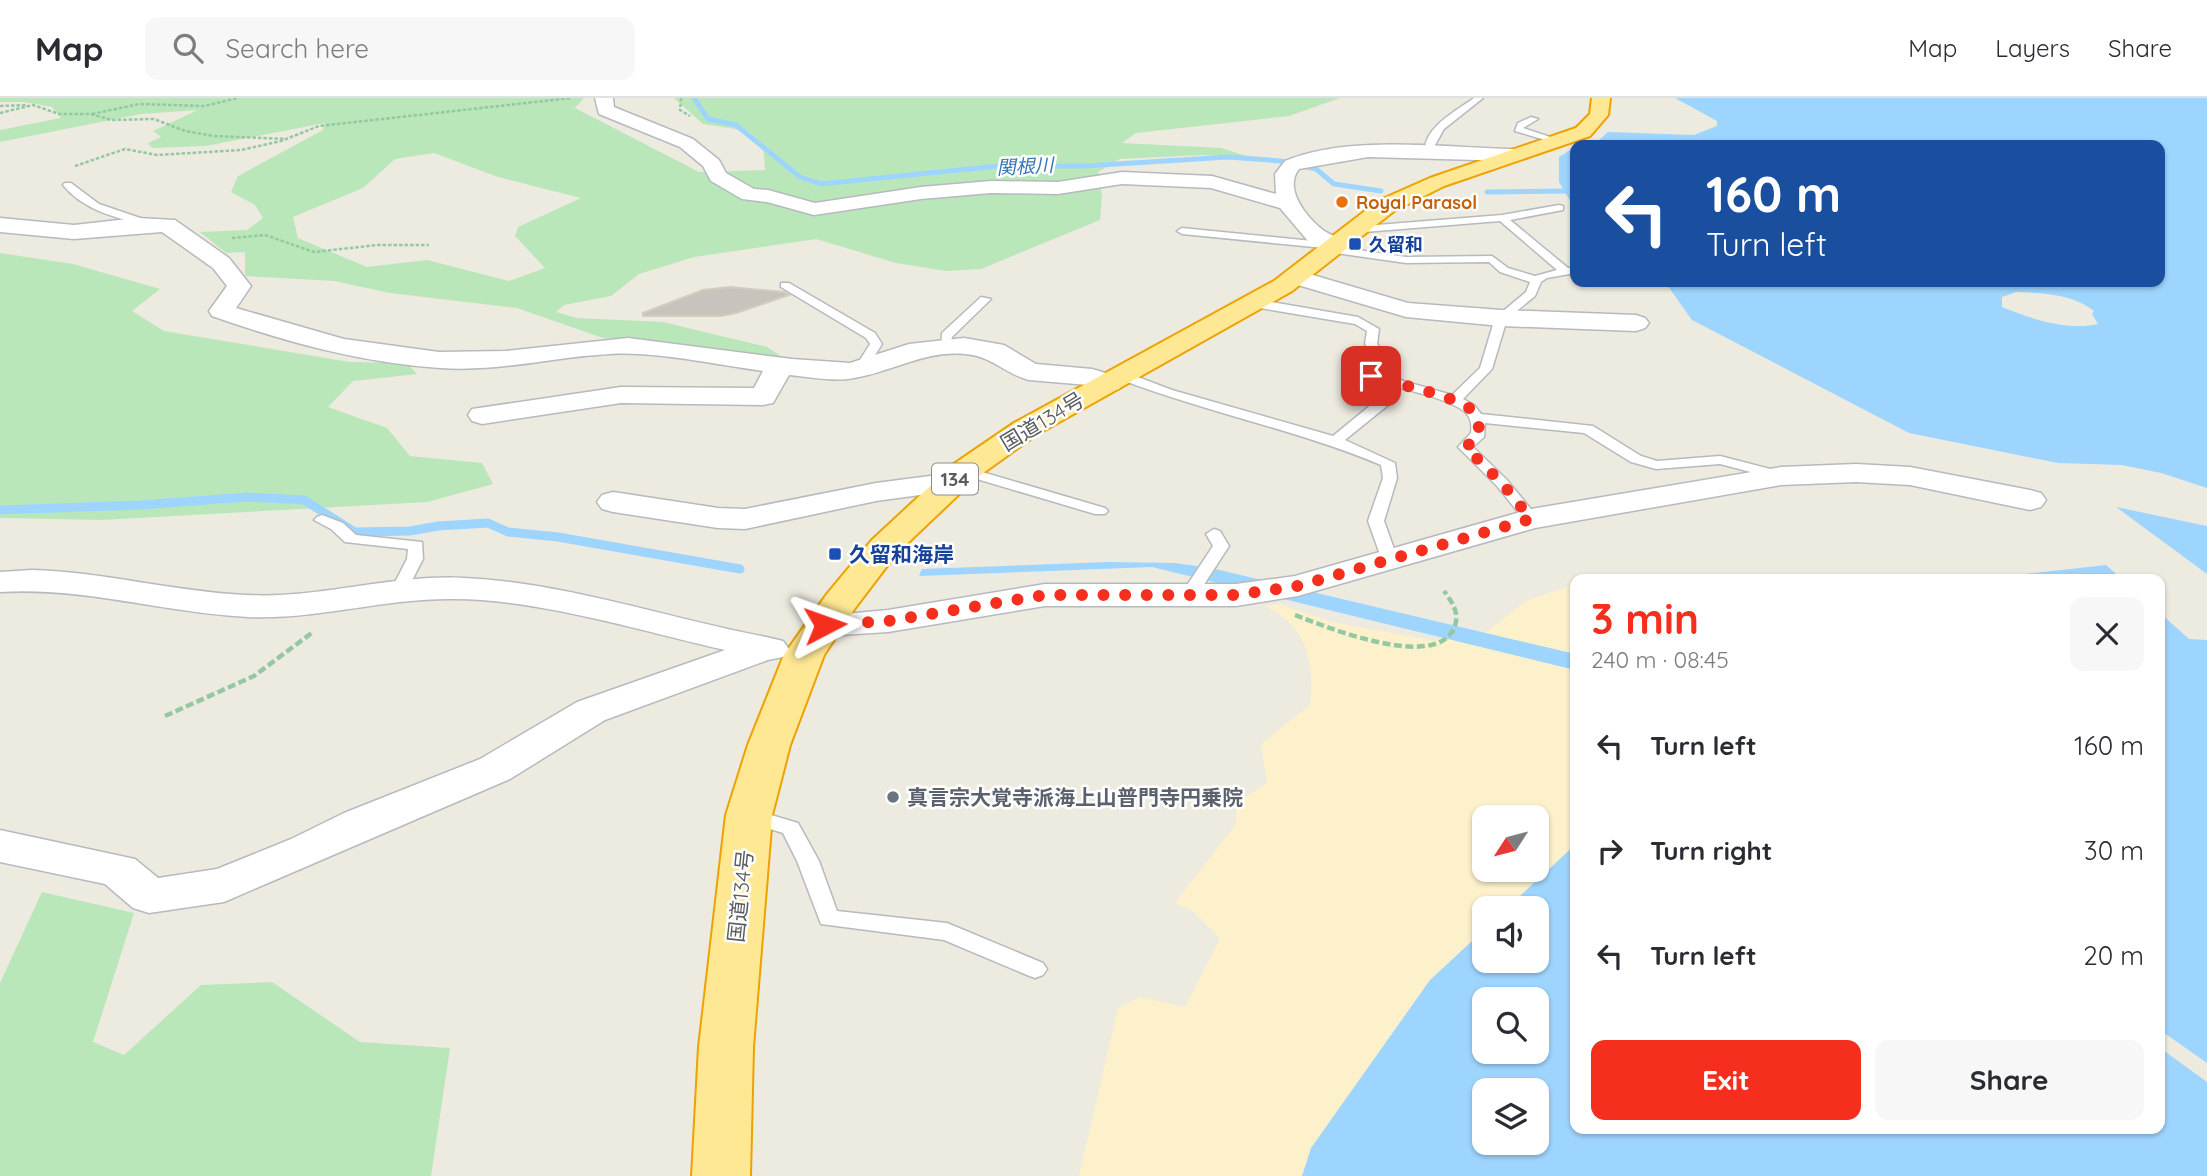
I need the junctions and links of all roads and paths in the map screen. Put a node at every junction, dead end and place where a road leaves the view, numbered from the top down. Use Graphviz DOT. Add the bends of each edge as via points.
graph roads {
  1 [pos="238,98"];
  2 [pos="571,98"];
  3 [pos="604,98"];
  4 [pos="1479,98"];
  5 [pos="1601,98"];
  6 [pos="33,105"];
  7 [pos="0,106"];
  8 [pos="0,113"];
  9 [pos="91,114"];
  10 [pos="294,139"];
  11 [pos="1428,150"];
  12 [pos="1514,155"];
  13 [pos="68,185"];
  14 [pos="1287,204"];
  15 [pos="1559,208"];
  16 [pos="1502,218"];
  17 [pos="153,224"];
  18 [pos="0,225"];
  19 [pos="1182,232"];
  20 [pos="190,242"];
  21 [pos="1337,242"];
  22 [pos="429,245"];
  23 [pos="1570,270"];
  24 [pos="1296,277"];
  25 [pos="1536,280"];
  26 [pos="785,285"];
  27 [pos="985,299"];
  28 [pos="1254,303"];
  29 [pos="1500,318"];
  30 [pos="1636,323"];
  31 [pos="945,346"];
  32 [pos="780,366"];
  33 [pos="867,367"];
  34 [pos="1115,379"];
  35 [pos="1388,398"];
  36 [pos="1453,402"];
  37 [pos="482,415"];
  38 [pos="1476,418"];
  39 [pos="1335,441"];
  40 [pos="959,476"];
  41 [pos="1782,477"];
  42 [pos="2030,500"];
  43 [pos="613,502"];
  44 [pos="1100,511"];
  45 [pos="1531,519"];
  46 [pos="322,520"];
  47 [pos="1214,534"];
  48 [pos="1390,560"];
  49 [pos="0,582"];
  50 [pos="1193,588"];
  51 [pos="1444,591"];
  52 [pos="397,594"];
  53 [pos="1251,594"];
  54 [pos="357,599"];
  55 [pos="825,625"];
  56 [pos="785,651"];
  57 [pos="165,716"];
  58 [pos="749,815"];
  59 [pos="0,846"];
  60 [pos="1035,969"];
  61 [pos="720,1176"];
  1 -- 9 [label="path" via="192,107 143,104"];
  2 -- 10 [label="path" via="319,125"];
  3 -- 14 [label="street" via="605,110 698,151 714,163 718,177 749,195 768,196 802,208 831,208 921,193 1058,187 1122,178 1212,182"];
  4 -- 11 [label="lane" via="1436,132"];
  5 -- 12 [label="highway, 国道134号 / 134" via="1602,109 1589,128 1545,131"];
  6 -- 7 [label="path"];
  6 -- 8 [label="path"];
  6 -- 9 [label="path" via="59,114"];
  9 -- 10 [label="path" via="111,120 154,119 214,136"];
  10 -- 13 [label="path" via="247,150 156,156 133,149 114,152 67,170"];
  11 -- 12 [label="street"];
  11 -- 14 [label="street" via="1381,150 1295,164 1285,172"];
  12 -- 21 [label="highway, 国道134号 / 134" via="1409,193"];
  13 -- 17 [label="lane" via="91,204"];
  14 -- 21 [label="street" via="1316,236"];
  15 -- 16 [label="lane"];
  16 -- 21 [label="lane"];
  16 -- 23 [label="lane"];
  17 -- 18 [label="street" via="74,232"];
  17 -- 20 [label="street" via="167,225"];
  19 -- 21 [label="lane"];
  20 -- 22 [label="path" via="265,235 314,252"];
  20 -- 32 [label="street" via="221,263 239,286 221,311 298,336 403,355 471,361 609,346"];
  21 -- 24 [label="highway, 国道134号 / 134"];
  21 -- 25 [label="lane" via="1406,260 1492,259 1504,270"];
  23 -- 25 [label="lane"];
  24 -- 28 [label="highway, 国道134号 / 134"];
  24 -- 29 [label="street" via="1406,310"];
  25 -- 29 [label="lane" via="1531,294"];
  26 -- 33 [label="lane" via="871,336 876,344"];
  27 -- 31 [label="lane" via="946,336"];
  28 -- 34 [label="highway, 国道134号 / 134"];
  28 -- 36 [label="lane" via="1358,321 1373,329 1371,344 1382,359 1371,376"];
  29 -- 30 [label="street"];
  29 -- 36 [label="lane" via="1486,369"];
  31 -- 33 [label="street" via="909,352"];
  31 -- 34 [label="street" via="995,351 1029,372"];
  32 -- 33 [label="street" via="850,371"];
  32 -- 37 [label="street" via="763,397 621,395"];
  34 -- 39 [label="lane"];
  34 -- 40 [label="highway, 国道134号 / 134" via="1025,429"];
  35 -- 39 [label="lane"];
  36 -- 38 [label="lane" via="1469,408"];
  38 -- 41 [label="lane" via="1588,429 1636,459 1656,465 1720,460"];
  38 -- 45 [label="lane" via="1477,437 1465,447"];
  39 -- 48 [label="lane" via="1388,463 1390,478 1376,522"];
  40 -- 43 [label="street" via="745,519"];
  40 -- 44 [label="lane"];
  40 -- 55 [label="highway, 国道134号 / 134" via="884,547"];
  41 -- 42 [label="street" via="1910,476"];
  41 -- 45 [label="street"];
  45 -- 48 [label="street"];
  46 -- 52 [label="lane" via="351,539 416,545 415,559"];
  47 -- 50 [label="lane" via="1221,546"];
  48 -- 53 [label="street"];
  49 -- 54 [label="street" via="36,578 77,581 248,606"];
  50 -- 53 [label="street"];
  50 -- 55 [label="street" via="1045,595 888,621"];
  51 -- 53 [label="path" via="1458,611 1456,626 1448,639 1420,648 1333,631"];
  52 -- 54 [label="street"];
  52 -- 56 [label="street" via="452,588 513,594"];
  54 -- 57 [label="path" via="254,676"];
  55 -- 56 [label="highway, 国道134号 / 134"];
  56 -- 58 [label="highway, 国道134号 / 134" via="769,745"];
  56 -- 59 [label="street" via="591,711 495,769 223,885 149,896 119,871"];
  58 -- 60 [label="lane" via="791,828 829,918 947,932"];
  58 -- 61 [label="highway, 国道134号 / 134" via="726,1047"];
}
